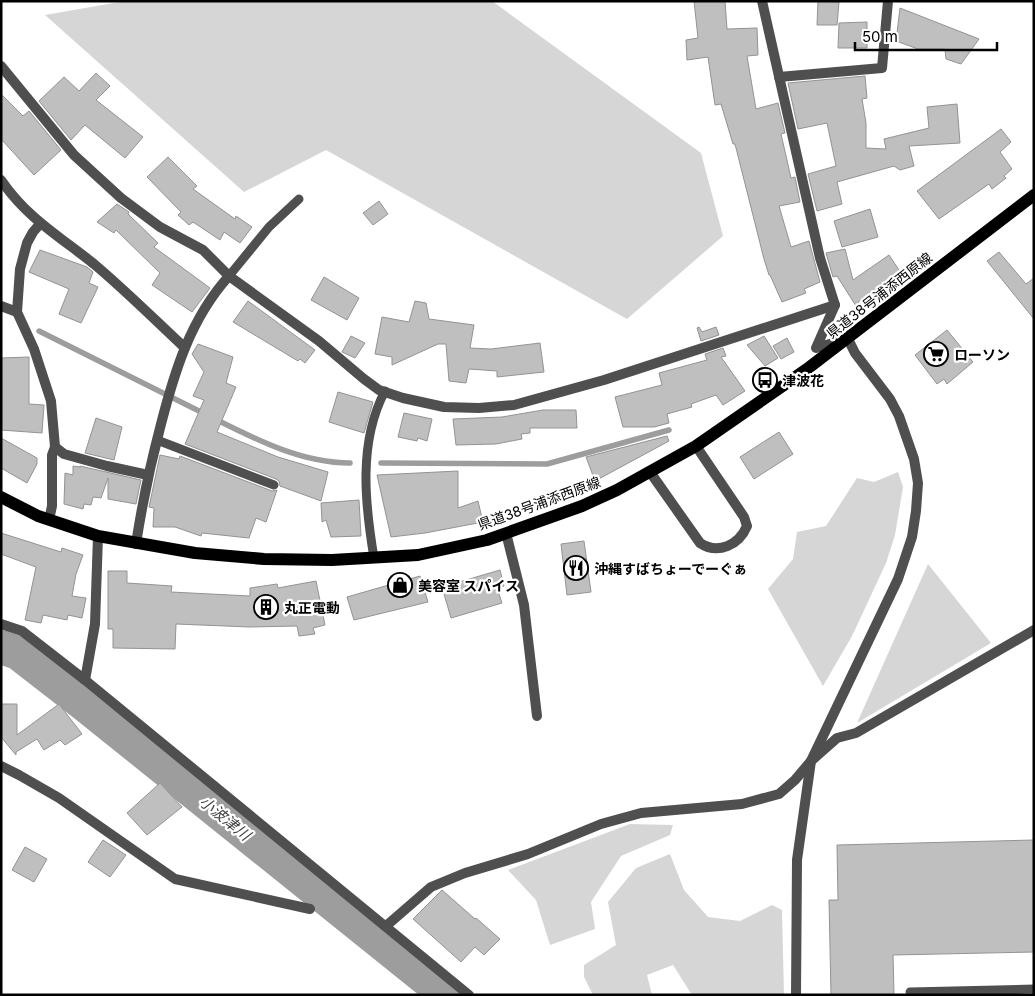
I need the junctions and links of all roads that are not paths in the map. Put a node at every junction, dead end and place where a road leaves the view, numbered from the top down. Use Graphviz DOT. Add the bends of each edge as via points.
graph roads {
  1 [pos="762,1"];
  2 [pos="888,1"];
  3 [pos="2,70"];
  4 [pos="779,77"];
  5 [pos="1,180"];
  6 [pos="1034,195"];
  7 [pos="299,199"];
  8 [pos="40,224"];
  9 [pos="229,276"];
  10 [pos="835,305"];
  11 [pos="1,306"];
  12 [pos="17,312"];
  13 [pos="848,338"];
  14 [pos="184,347"];
  15 [pos="385,391"];
  16 [pos="157,440"];
  17 [pos="696,446"];
  18 [pos="55,447"];
  19 [pos="650,472"];
  20 [pos="148,475"];
  21 [pos="274,485"];
  22 [pos="1,497"];
  23 [pos="49,520"];
  24 [pos="506,533"];
  25 [pos="98,536"];
  26 [pos="136,544"];
  27 [pos="374,558"];
  28 [pos="1,624"];
  29 [pos="1034,630"];
  30 [pos="85,680"];
  31 [pos="537,716"];
  32 [pos="811,760"];
  33 [pos="2,768"];
  34 [pos="310,908"];
  35 [pos="386,926"];
  36 [pos="1034,989"];
  37 [pos="910,992"];
  38 [pos="469,995"];
  39 [pos="796,995"];
  1 -- 4 [label="street"];
  2 -- 4 [label="street" via="882,68"];
  3 -- 9 [label="street" via="74,155 121,198 160,227 203,250"];
  4 -- 10 [label="street" via="820,258"];
  5 -- 8 [label="street"];
  6 -- 13 [label="main road, 県道38号浦添西原線"];
  7 -- 9 [label="lane" via="269,227"];
  8 -- 12 [label="street" via="27,243 20,269"];
  8 -- 14 [label="street" via="94,264"];
  9 -- 14 [label="street" via="217,289"];
  9 -- 15 [label="street" via="319,341 379,390"];
  10 -- 13 [label="street" via="816,348"];
  10 -- 15 [label="street" via="613,377 514,405 444,406"];
  11 -- 12 [label="street"];
  12 -- 18 [label="street" via="50,395"];
  13 -- 17 [label="main road, 県道38号浦添西原線"];
  13 -- 32 [label="street" via="899,416 914,459 918,483 916,510 912,537 898,579"];
  14 -- 16 [label="street"];
  15 -- 27 [label="lane" via="378,406 366,458 368,517"];
  16 -- 20 [label="street"];
  16 -- 21 [label="lane"];
  17 -- 19 [label="main road, 県道38号浦添西原線"];
  17 -- 19 [label="street" via="744,517 747,526 734,544 708,548 700,543"];
  18 -- 20 [label="street" via="64,454"];
  18 -- 23 [label="street"];
  19 -- 24 [label="main road, 県道38号浦添西原線" via="582,506"];
  20 -- 26 [label="street"];
  22 -- 23 [label="main road, 県道38号浦添西原線"];
  23 -- 25 [label="main road, 県道38号浦添西原線"];
  24 -- 27 [label="main road, 県道38号浦添西原線" via="418,555"];
  24 -- 31 [label="street" via="524,605"];
  25 -- 26 [label="main road, 県道38号浦添西原線"];
  25 -- 30 [label="street" via="95,624"];
  26 -- 27 [label="main road, 県道38号浦添西原線" via="264,560"];
  28 -- 30 [label="street" via="22,632"];
  29 -- 32 [label="street" via="856,733 837,738"];
  30 -- 35 [label="street"];
  32 -- 35 [label="street" via="779,794 742,804 624,817 528,854 465,873 431,887"];
  32 -- 39 [label="street" via="797,860"];
  33 -- 34 [label="street" via="59,798 175,879"];
  35 -- 38 [label="street"];
  36 -- 37 [label="lane"];
}
